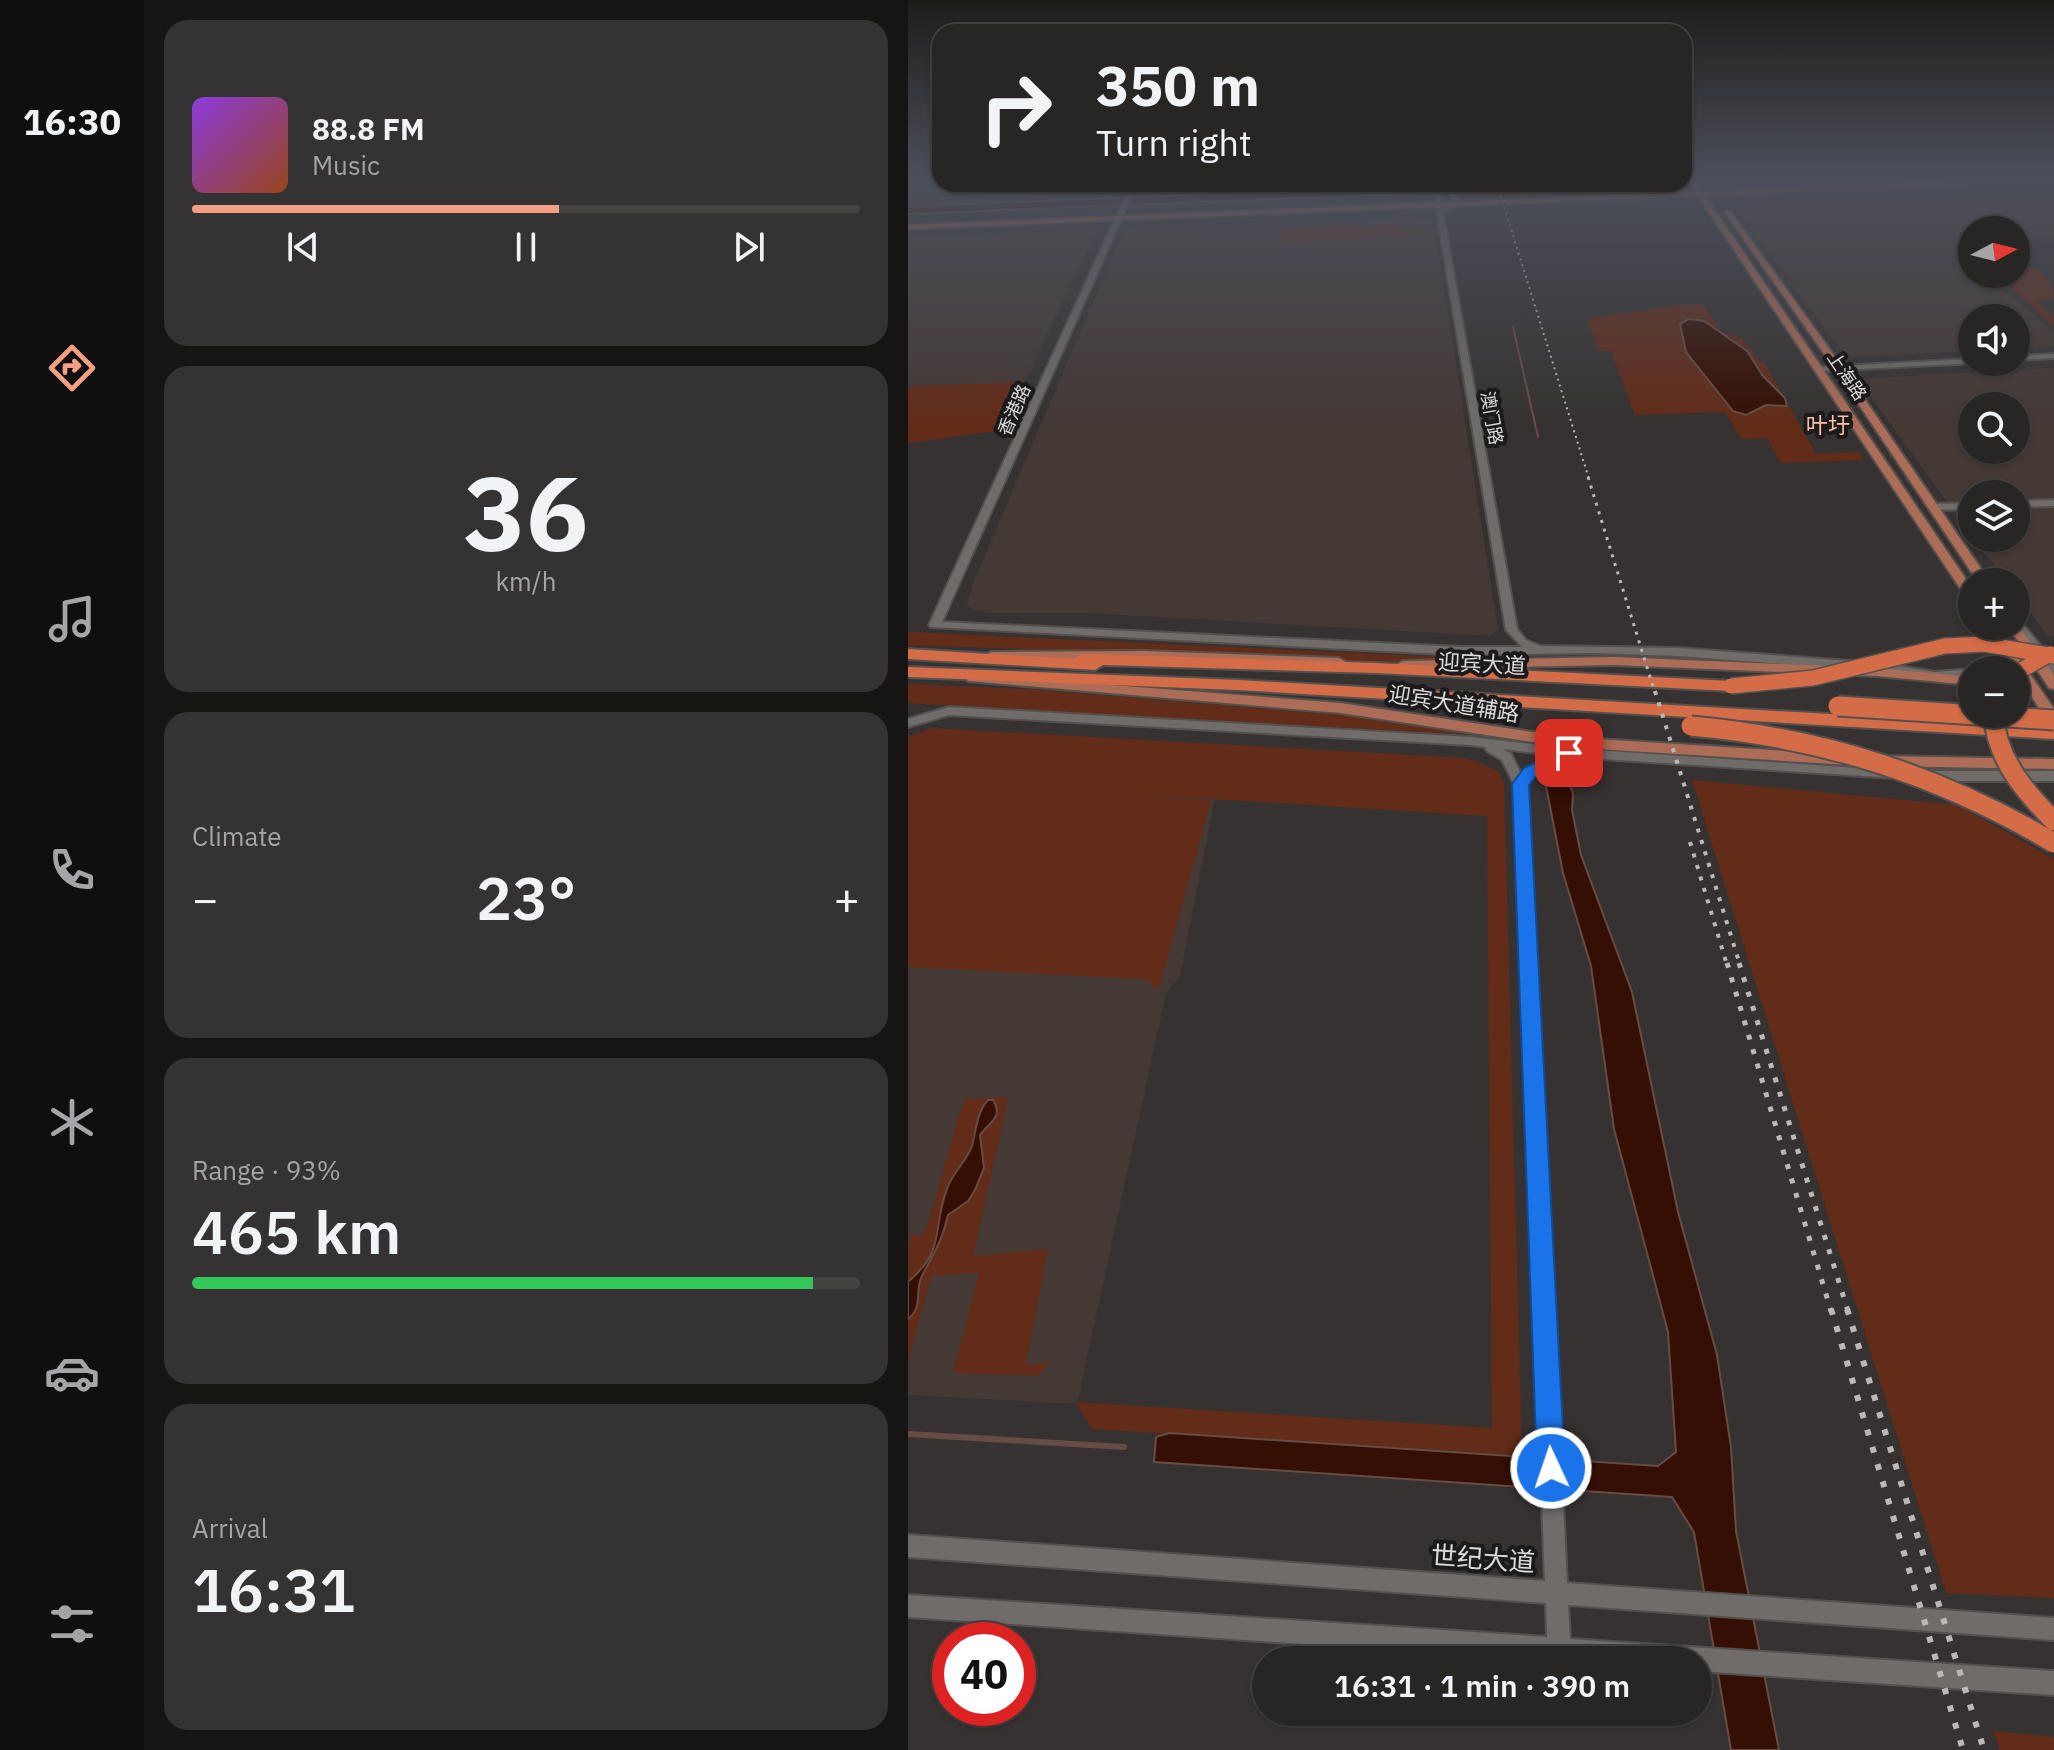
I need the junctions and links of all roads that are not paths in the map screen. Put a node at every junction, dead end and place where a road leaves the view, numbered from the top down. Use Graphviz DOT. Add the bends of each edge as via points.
graph roads {
  1 [pos="1100,259"];
  2 [pos="1449,259"];
  3 [pos="1750,259"];
  4 [pos="1757,259"];
  5 [pos="1812,331"];
  6 [pos="1797,333"];
  7 [pos="2054,356"];
  8 [pos="2030,357"];
  9 [pos="1958,362"];
  10 [pos="1821,369"];
  11 [pos="1839,369"];
  12 [pos="1864,405"];
  13 [pos="1846,407"];
  14 [pos="2054,503"];
  15 [pos="2030,504"];
  16 [pos="1958,506"];
  17 [pos="1934,507"];
  18 [pos="1975,568"];
  19 [pos="1958,576"];
  20 [pos="1512,630"];
  21 [pos="1999,640"];
  22 [pos="2025,640"];
  23 [pos="2027,640"];
  24 [pos="1536,649"];
  25 [pos="1495,650"];
  26 [pos="908,654"];
  27 [pos="2054,654"];
  28 [pos="958,657"];
  29 [pos="2030,666"];
  30 [pos="2054,670"];
  31 [pos="908,672"];
  32 [pos="944,673"];
  33 [pos="1958,674"];
  34 [pos="1935,676"];
  35 [pos="1062,677"];
  36 [pos="1958,679"];
  37 [pos="2054,685"];
  38 [pos="2030,689"];
  39 [pos="2034,690"];
  40 [pos="2054,695"];
  41 [pos="1838,713"];
  42 [pos="2054,720"];
  43 [pos="908,723"];
  44 [pos="1996,728"];
  45 [pos="2054,733"];
  46 [pos="1470,741"];
  47 [pos="1569,753"];
  48 [pos="2054,764"];
  49 [pos="1832,770"];
  50 [pos="2054,776"];
  51 [pos="1520,784"];
  52 [pos="2054,785"];
  53 [pos="2054,821"];
  54 [pos="2054,843"];
  55 [pos="908,1546"];
  56 [pos="1557,1592"];
  57 [pos="908,1606"];
  58 [pos="2054,1629"];
  59 [pos="1500,1646"];
  60 [pos="1559,1646"];
  61 [pos="1712,1660"];
  62 [pos="2054,1683"];
  1 -- 25 [label="street, 香港路" via="935,625"];
  2 -- 20 [label="street, 澳门路"];
  3 -- 6 [label="main road, 上海路"];
  4 -- 5 [label="main road, 上海路"];
  5 -- 6 [label="main road"];
  5 -- 11 [label="main road, 上海路"];
  6 -- 10 [label="main road, 上海路"];
  7 -- 8 [label="street"];
  9 -- 11 [label="street"];
  10 -- 11 [label="street"];
  10 -- 13 [label="main road, 上海路"];
  11 -- 12 [label="main road, 上海路"];
  12 -- 13 [label="main road"];
  12 -- 17 [label="main road, 上海路"];
  13 -- 19 [label="main road, 上海路"];
  14 -- 15 [label="street"];
  16 -- 17 [label="street"];
  17 -- 18 [label="main road, 上海路"];
  20 -- 24 [label="street"];
  20 -- 25 [label="street"];
  21 -- 39 [label="main road"];
  22 -- 37 [label="main road"];
  23 -- 30 [label="street"];
  24 -- 25 [label="street"];
  24 -- 34 [label="street" via="1679,652"];
  26 -- 28 [label="highway, 迎宾大道"];
  27 -- 28 [label="highway, bridge" via="1984,644 1945,646 1813,678 1731,686 1170,660"];
  27 -- 29 [label="highway, bridge"];
  28 -- 34 [label="main road, 迎宾大道辅路" via="1102,654 1417,665 1614,661"];
  28 -- 41 [label="highway, 迎宾大道"];
  31 -- 32 [label="highway, 迎宾大道"];
  32 -- 35 [label="highway, 迎宾大道"];
  32 -- 48 [label="main road, 迎宾大道辅路" via="1341,708 1633,748"];
  33 -- 34 [label="street"];
  34 -- 36 [label="main road, 迎宾大道辅路"];
  35 -- 41 [label="highway, 迎宾大道"];
  35 -- 54 [label="highway, bridge" via="1194,693 1691,726 1805,740 1947,783"];
  38 -- 39 [label="main road"];
  39 -- 40 [label="main road"];
  39 -- 42 [label="main road"];
  41 -- 42 [label="highway, 迎宾大道, bridge"];
  41 -- 45 [label="highway, 迎宾大道"];
  43 -- 46 [label="street" via="949,711"];
  44 -- 53 [label="highway, bridge" via="2011,773"];
  46 -- 47 [label="street"];
  46 -- 51 [label="street" via="1507,757"];
  47 -- 49 [label="street"];
  47 -- 51 [label="street" via="1530,772"];
  49 -- 50 [label="street"];
  49 -- 52 [label="street" via="1915,781"];
  51 -- 56 [label="street"];
  55 -- 56 [label="street, 世纪大道"];
  56 -- 58 [label="street, 世纪大道"];
  56 -- 60 [label="street"];
  57 -- 59 [label="street"];
  61 -- 62 [label="street"];
}
